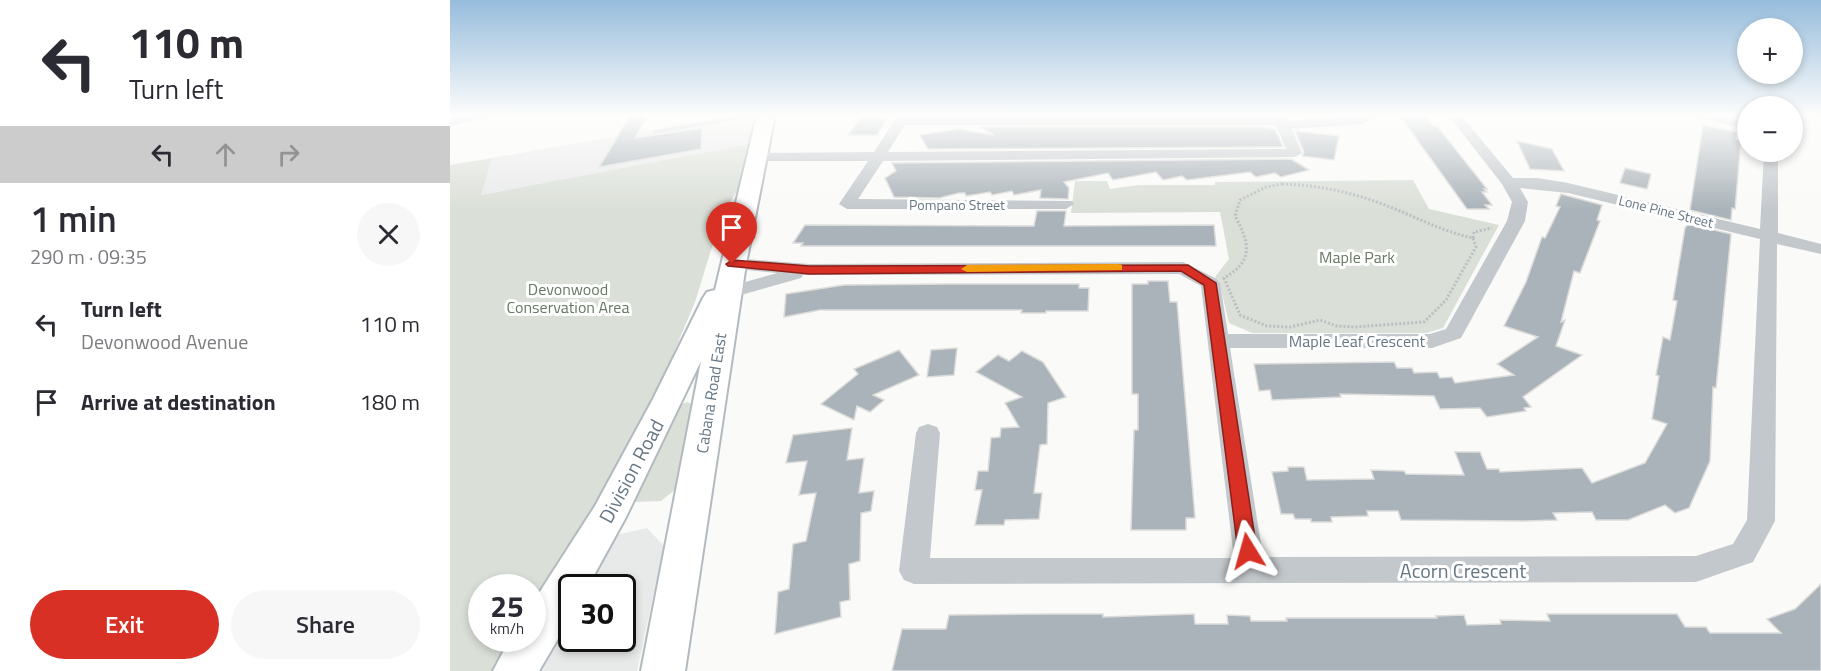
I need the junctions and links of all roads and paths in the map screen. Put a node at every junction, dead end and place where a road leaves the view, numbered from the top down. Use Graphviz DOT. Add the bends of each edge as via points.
graph roads {
  1 [pos="759,146"];
  2 [pos="885,146"];
  3 [pos="1292,146"];
  4 [pos="1479,146"];
  5 [pos="879,156"];
  6 [pos="756,157"];
  7 [pos="1771,162"];
  8 [pos="1509,183"];
  9 [pos="1066,204"];
  10 [pos="1492,228"];
  11 [pos="1768,236"];
  12 [pos="1473,238"];
  13 [pos="1821,249"];
  14 [pos="809,270"];
  15 [pos="730,278"];
  16 [pos="1218,341"];
  17 [pos="928,434"];
  18 [pos="1250,570"];
  19 [pos="515,671"];
  20 [pos="663,671"];
  1 -- 6 [label="main road, Cabana Road East"];
  2 -- 5 [label="street"];
  3 -- 5 [label="street" via="1295,153"];
  4 -- 8 [label="street, Maple Leaf Crescent"];
  5 -- 6 [label="street"];
  5 -- 9 [label="street, Pompano Street" via="847,204"];
  6 -- 15 [label="main road, Cabana Road East"];
  7 -- 11 [label="street, Acorn Crescent"];
  8 -- 11 [label="street, Lone Pine Street" via="1568,188"];
  8 -- 16 [label="street, Maple Leaf Crescent" via="1520,202 1516,221 1454,333 1432,340"];
  10 -- 12 [label="path" via="1474,232"];
  11 -- 13 [label="street, Lone Pine Street"];
  11 -- 18 [label="street, Acorn Crescent" via="1761,521 1743,553 1696,569"];
  12 -- 12 [label="path" via="1450,234 1388,206 1306,184 1282,184 1240,200 1235,216 1244,232 1246,260 1240,271 1224,278 1231,287 1238,314 1252,322 1296,327 1319,320 1339,327 1408,325 1425,322 1437,312 1476,247"];
  14 -- 15 [label="street"];
  14 -- 15 [label="street"];
  14 -- 16 [label="street" via="1183,268 1210,283"];
  15 -- 19 [label="main road, Division Road" via="608,517"];
  15 -- 20 [label="main road, Cabana Road East"];
  16 -- 18 [label="street"];
  17 -- 18 [label="street, Acorn Crescent" via="914,571"];
}
